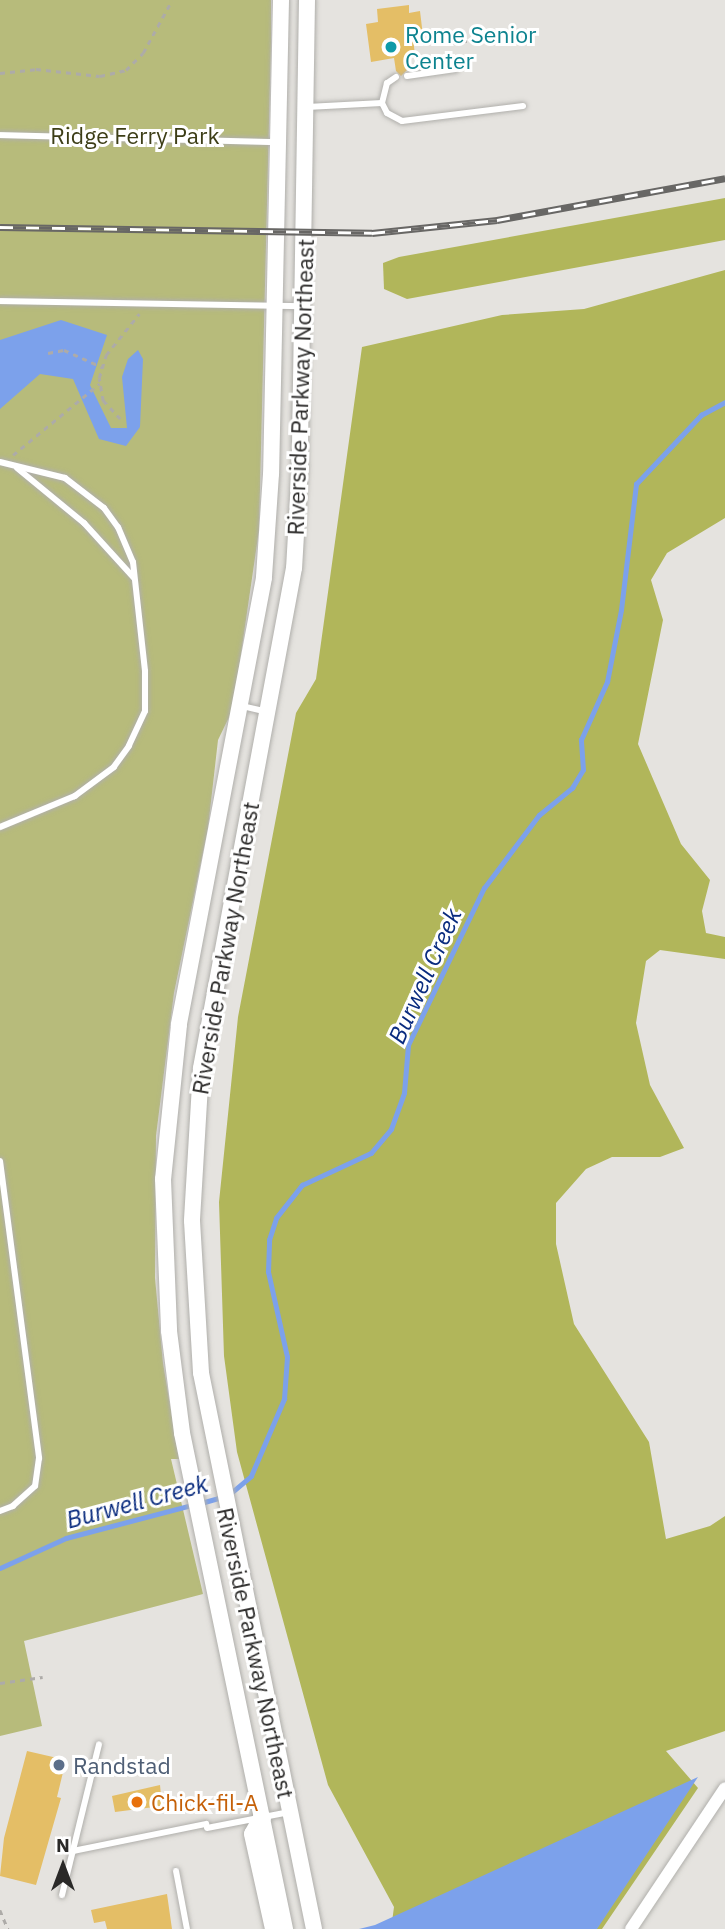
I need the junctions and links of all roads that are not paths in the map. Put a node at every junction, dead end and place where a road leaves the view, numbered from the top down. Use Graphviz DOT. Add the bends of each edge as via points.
graph roads {
  1 [pos="281,0"];
  2 [pos="307,0"];
  3 [pos="456,69"];
  4 [pos="407,75"];
  5 [pos="397,77"];
  6 [pos="382,103"];
  7 [pos="523,106"];
  8 [pos="307,107"];
  9 [pos="0,135"];
  10 [pos="278,142"];
  11 [pos="0,301"];
  12 [pos="275,306"];
  13 [pos="303,306"];
  14 [pos="2,463"];
  15 [pos="16,467"];
  16 [pos="136,579"];
  17 [pos="242,706"];
  18 [pos="270,712"];
  19 [pos="0,828"];
  20 [pos="0,1161"];
  21 [pos="0,1511"];
  22 [pos="99,1744"];
  23 [pos="725,1788"];
  24 [pos="289,1812"];
  25 [pos="261,1818"];
  26 [pos="73,1851"];
  27 [pos="176,1871"];
  28 [pos="62,1895"];
  29 [pos="187,1929"];
  30 [pos="274,1929"];
  31 [pos="285,1929"];
  32 [pos="314,1929"];
  33 [pos="631,1929"];
  1 -- 10 [label="main road, Riverside Parkway Northeast"];
  2 -- 8 [label="main road, Riverside Parkway Northeast"];
  3 -- 4 [label="lane"];
  5 -- 6 [label="lane" via="387,83"];
  6 -- 7 [label="lane" via="390,115 410,123"];
  6 -- 8 [label="lane"];
  8 -- 13 [label="main road, Riverside Parkway Northeast"];
  9 -- 10 [label="lane"];
  10 -- 12 [label="main road, Riverside Parkway Northeast"];
  11 -- 12 [label="lane"];
  12 -- 13 [label="lane"];
  12 -- 17 [label="main road, Riverside Parkway Northeast" via="268,538"];
  13 -- 18 [label="main road, Riverside Parkway Northeast" via="294,568"];
  14 -- 15 [label="lane"];
  15 -- 16 [label="lane" via="84,523"];
  15 -- 16 [label="lane" via="47,470 65,478 104,508 126,545"];
  16 -- 19 [label="lane" via="145,711 130,746 114,767 83,790 48,810"];
  17 -- 18 [label="lane"];
  17 -- 25 [label="main road, Riverside Parkway Northeast" via="187,978 167,1128 165,1269 186,1455"];
  18 -- 24 [label="main road, Riverside Parkway Northeast" via="213,992 195,1120 192,1270 201,1373 214,1448"];
  20 -- 21 [label="lane" via="39,1474 26,1496"];
  22 -- 26 [label="lane"];
  23 -- 33 [label="street"];
  24 -- 25 [label="lane"];
  24 -- 32 [label="main road, Riverside Parkway Northeast"];
  25 -- 26 [label="lane"];
  25 -- 30 [label="main road" via="253,1835"];
  25 -- 31 [label="main road, Riverside Parkway Northeast"];
  26 -- 28 [label="lane"];
  27 -- 29 [label="lane"];
}
